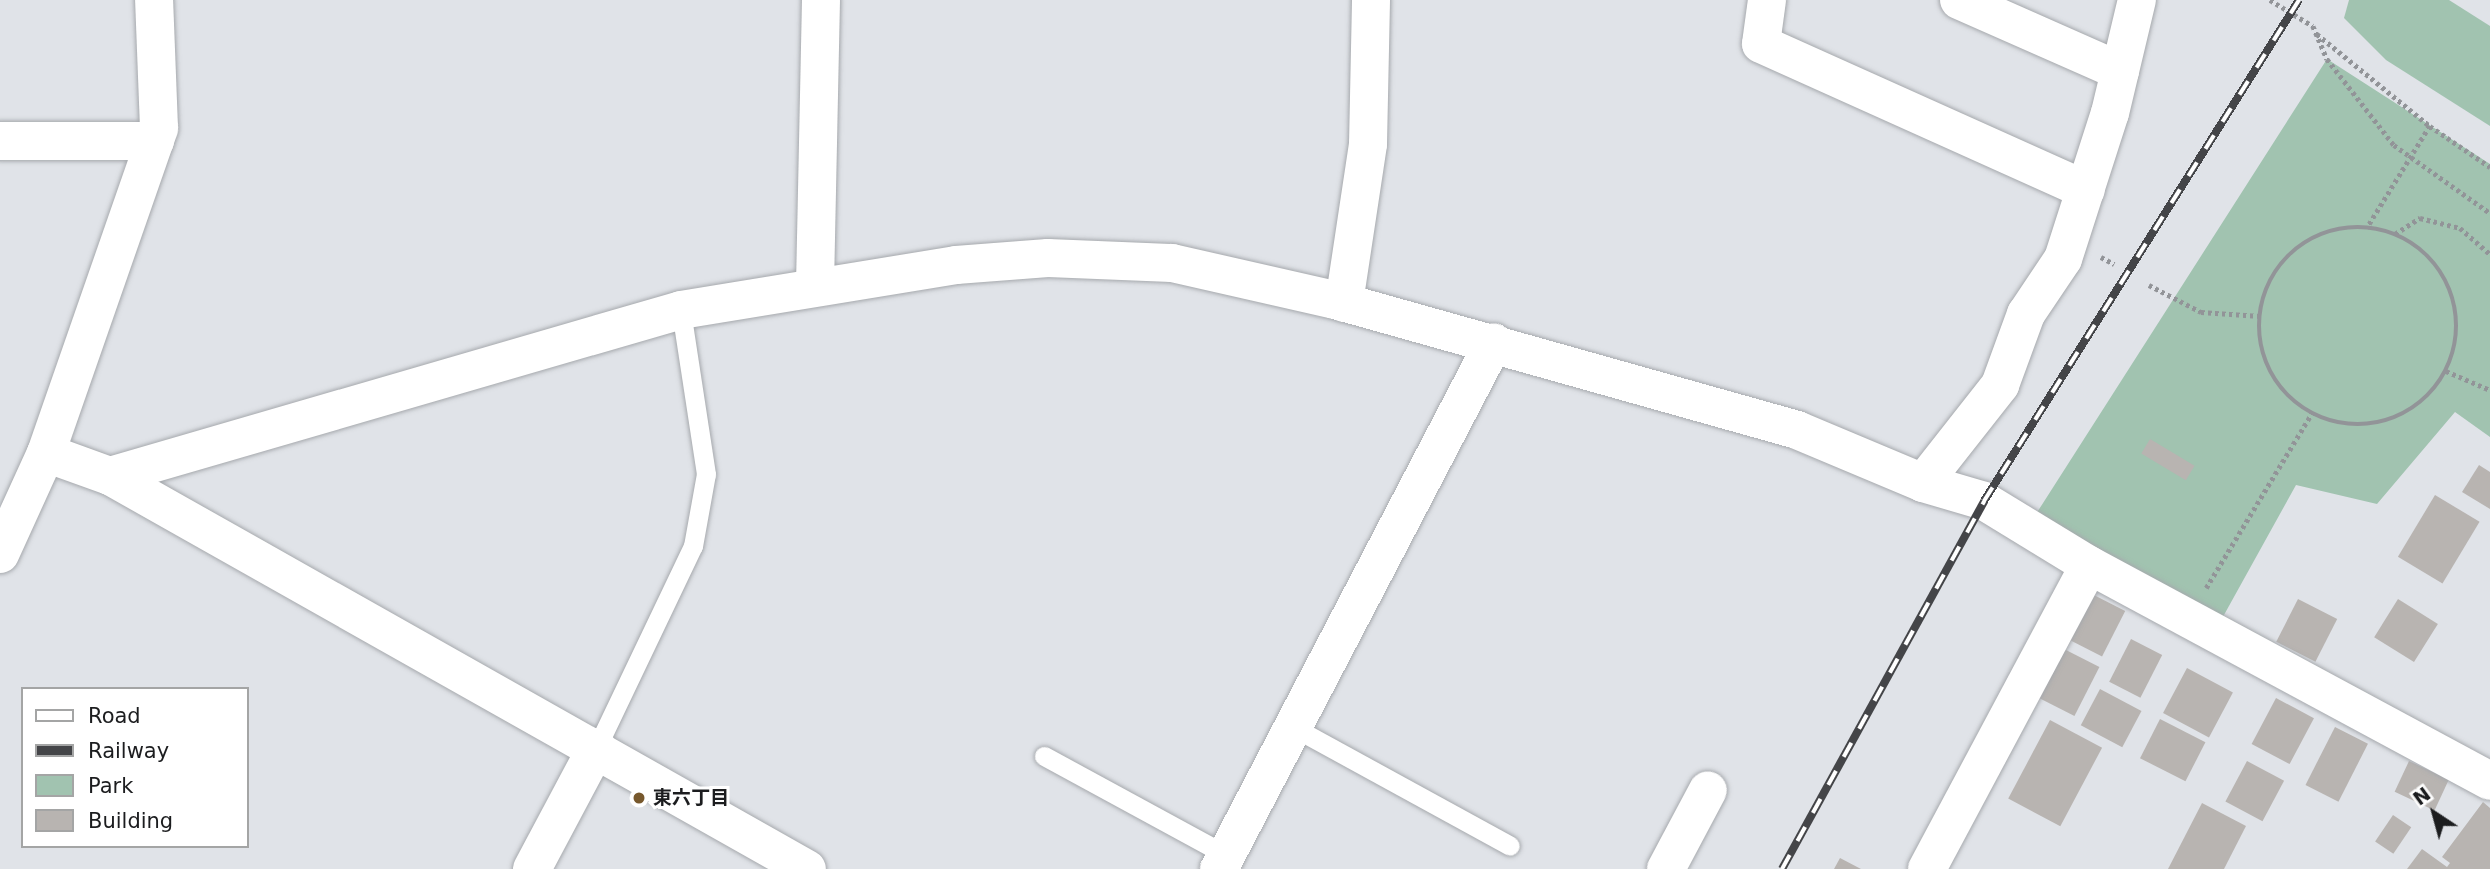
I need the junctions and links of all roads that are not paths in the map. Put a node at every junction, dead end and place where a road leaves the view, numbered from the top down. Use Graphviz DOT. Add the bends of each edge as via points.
graph roads {
  1 [pos="153,0"];
  2 [pos="821,0"];
  3 [pos="1371,0"];
  4 [pos="1768,0"];
  5 [pos="1959,0"];
  6 [pos="2137,0"];
  7 [pos="2120,71"];
  8 [pos="0,141"];
  9 [pos="155,141"];
  10 [pos="2085,190"];
  11 [pos="815,286"];
  12 [pos="1344,303"];
  13 [pos="681,310"];
  14 [pos="1494,342"];
  15 [pos="46,453"];
  16 [pos="110,477"];
  17 [pos="1923,482"];
  18 [pos="13,499"];
  19 [pos="0,554"];
  20 [pos="2089,565"];
  21 [pos="1293,727"];
  22 [pos="597,747"];
  23 [pos="1044,755"];
  24 [pos="2490,781"];
  25 [pos="1708,790"];
  26 [pos="1510,846"];
  27 [pos="1222,862"];
  28 [pos="532,869"];
  29 [pos="807,869"];
  30 [pos="1667,869"];
  31 [pos="1927,869"];
  1 -- 9 [label="street" via="159,128"];
  2 -- 11 [label="street"];
  3 -- 12 [label="street" via="1367,144"];
  4 -- 10 [label="street" via="1761,44"];
  5 -- 7 [label="street"];
  6 -- 7 [label="street"];
  7 -- 10 [label="street"];
  8 -- 9 [label="street"];
  9 -- 15 [label="street"];
  10 -- 17 [label="street" via="2063,259 2026,314 2000,385"];
  11 -- 12 [label="street" via="1048,258 1172,263"];
  11 -- 13 [label="street"];
  12 -- 14 [label="street"];
  13 -- 16 [label="street"];
  13 -- 22 [label="lane" via="706,474 693,546"];
  14 -- 17 [label="street" via="1797,430"];
  14 -- 21 [label="street"];
  15 -- 16 [label="street"];
  15 -- 18 [label="street"];
  16 -- 22 [label="street"];
  17 -- 20 [label="street" via="1984,501"];
  18 -- 19 [label="street"];
  20 -- 24 [label="street" via="2128,574 2188,618"];
  20 -- 31 [label="street"];
  21 -- 26 [label="lane"];
  21 -- 27 [label="street"];
  22 -- 28 [label="street"];
  22 -- 29 [label="street"];
  23 -- 27 [label="lane"];
  25 -- 30 [label="street"];
}
